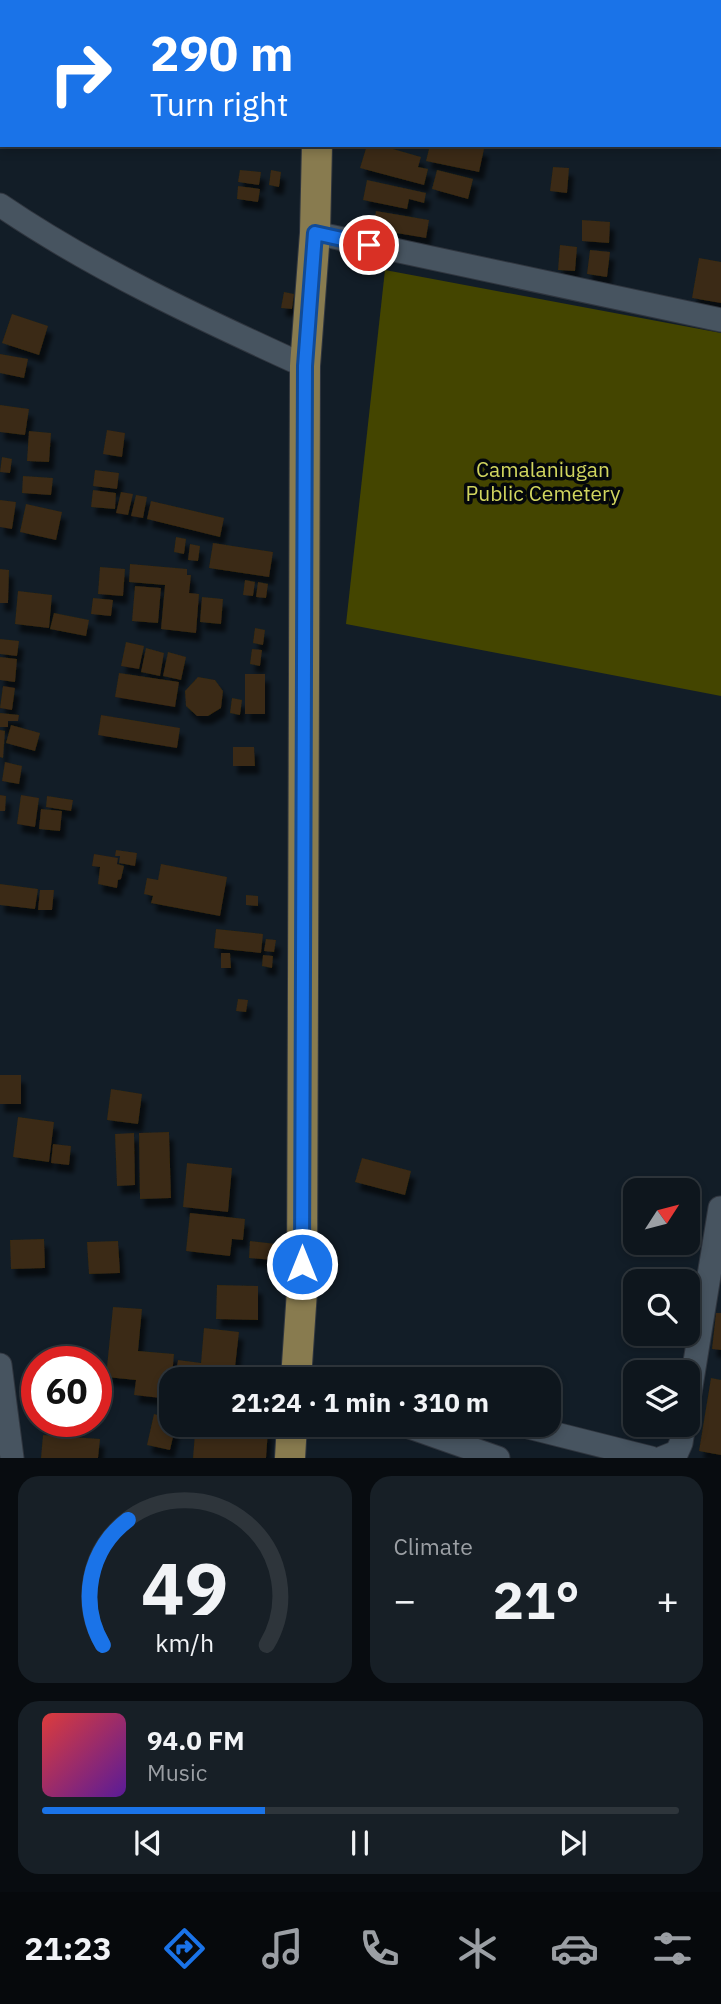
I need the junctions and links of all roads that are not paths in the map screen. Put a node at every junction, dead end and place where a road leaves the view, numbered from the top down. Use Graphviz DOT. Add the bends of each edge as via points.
graph roads {
  1 [pos="317,147"];
  2 [pos="0,205"];
  3 [pos="315,233"];
  4 [pos="721,320"];
  5 [pos="305,366"];
  6 [pos="720,1208"];
  7 [pos="695,1360"];
  8 [pos="0,1365"];
  9 [pos="297,1367"];
  10 [pos="561,1435"];
  11 [pos="291,1437"];
  12 [pos="438,1437"];
  13 [pos="682,1437"];
  14 [pos="12,1458"];
  15 [pos="290,1458"];
  16 [pos="498,1458"];
  17 [pos="651,1458"];
  18 [pos="662,1458"];
  1 -- 3 [label="main road"];
  2 -- 5 [label="street" via="194,315"];
  3 -- 4 [label="street"];
  3 -- 5 [label="main road"];
  5 -- 9 [label="main road" via="302,1291"];
  6 -- 7 [label="street"];
  8 -- 14 [label="street"];
  10 -- 17 [label="street"];
  11 -- 15 [label="main road"];
  12 -- 16 [label="street"];
  13 -- 18 [label="street" via="677,1452"];
}
